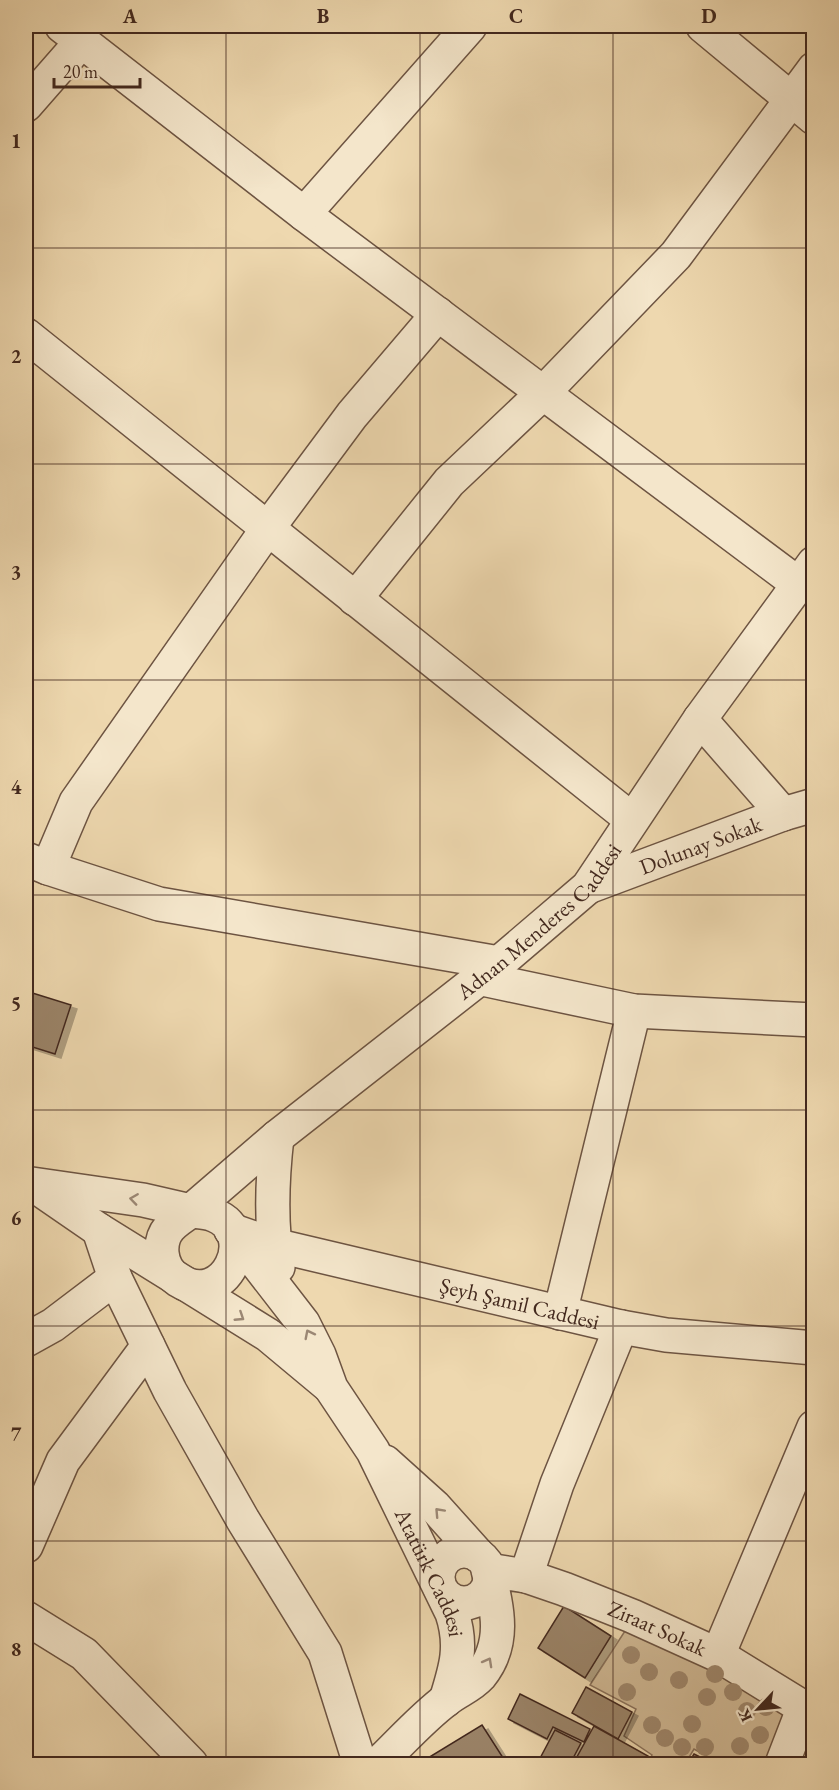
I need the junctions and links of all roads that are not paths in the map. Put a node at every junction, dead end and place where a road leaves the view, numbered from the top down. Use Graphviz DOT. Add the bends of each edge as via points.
graph roads {
  1 [pos="470,26"];
  2 [pos="703,26"];
  3 [pos="72,33"];
  4 [pos="813,69"];
  5 [pos="26,105"];
  6 [pos="802,109"];
  7 [pos="304,214"];
  8 [pos="438,314"];
  9 [pos="26,335"];
  10 [pos="543,393"];
  11 [pos="268,528"];
  12 [pos="806,573"];
  13 [pos="355,599"];
  14 [pos="700,719"];
  15 [pos="813,805"];
  16 [pos="783,814"];
  17 [pos="631,819"];
  18 [pos="37,864"];
  19 [pos="588,887"];
  20 [pos="489,971"];
  21 [pos="634,1011"];
  22 [pos="813,1020"];
  23 [pos="278,1137"];
  24 [pos="29,1182"];
  25 [pos="191,1211"];
  26 [pos="99,1230"];
  27 [pos="231,1230"];
  28 [pos="274,1245"];
  29 [pos="116,1278"];
  30 [pos="184,1284"];
  31 [pos="283,1296"];
  32 [pos="560,1313"];
  33 [pos="621,1327"];
  34 [pos="26,1340"];
  35 [pos="148,1346"];
  36 [pos="813,1348"];
  37 [pos="331,1388"];
  38 [pos="813,1427"];
  39 [pos="373,1451"];
  40 [pos="26,1546"];
  41 [pos="483,1563"];
  42 [pos="525,1576"];
  43 [pos="441,1589"];
  44 [pos="26,1618"];
  45 [pos="717,1655"];
  46 [pos="446,1700"];
  47 [pos="809,1710"];
  48 [pos="191,1764"];
  49 [pos="360,1764"];
  50 [pos="378,1764"];
  51 [pos="782,1764"];
  1 -- 7 [label="street"];
  2 -- 6 [label="street"];
  3 -- 5 [label="street"];
  3 -- 7 [label="street"];
  4 -- 6 [label="street"];
  6 -- 10 [label="street" via="675,255"];
  7 -- 8 [label="street"];
  8 -- 10 [label="street"];
  8 -- 11 [label="street" via="352,415"];
  9 -- 11 [label="street"];
  10 -- 12 [label="street"];
  10 -- 13 [label="street" via="449,482"];
  11 -- 13 [label="street"];
  11 -- 18 [label="street"];
  12 -- 14 [label="street, Adnan Menderes Caddesi"];
  13 -- 17 [label="street"];
  14 -- 16 [label="street"];
  14 -- 17 [label="street, Adnan Menderes Caddesi"];
  15 -- 16 [label="street, Dolunay Sokak"];
  16 -- 19 [label="street, Dolunay Sokak"];
  17 -- 19 [label="street, Adnan Menderes Caddesi"];
  18 -- 20 [label="street" via="159,904"];
  19 -- 20 [label="street, Adnan Menderes Caddesi"];
  20 -- 21 [label="street"];
  20 -- 23 [label="street, Adnan Menderes Caddesi"];
  21 -- 22 [label="street"];
  21 -- 32 [label="street"];
  23 -- 25 [label="street, Adnan Menderes Caddesi"];
  23 -- 28 [label="street" via="273,1174"];
  25 -- 24 [label="street, one-way"];
  24 -- 26 [label="street"];
  25 -- 27 [label="street" via="214,1215"];
  25 -- 30 [label="street" via="170,1224 161,1246 167,1268"];
  26 -- 29 [label="street"];
  26 -- 30 [label="street"];
  27 -- 28 [label="street, Şeyh Şamil Caddesi"];
  27 -- 30 [label="street" via="236,1253 227,1274 207,1286"];
  27 -- 31 [label="street"];
  28 -- 31 [label="street"];
  28 -- 32 [label="street, Şeyh Şamil Caddesi"];
  29 -- 34 [label="street"];
  29 -- 35 [label="street"];
  30 -- 37 [label="street, one-way" via="268,1335"];
  37 -- 31 [label="street, one-way" via="303,1323"];
  32 -- 33 [label="street, Şeyh Şamil Caddesi"];
  33 -- 36 [label="street, Şeyh Şamil Caddesi" via="666,1335"];
  33 -- 42 [label="street" via="557,1484"];
  35 -- 40 [label="street" via="63,1461"];
  35 -- 49 [label="street" via="243,1521 325,1653"];
  37 -- 39 [label="street, Atatürk Caddesi"];
  38 -- 45 [label="street"];
  41 -- 39 [label="street, Atatürk Caddesi, one-way" via="435,1507"];
  39 -- 43 [label="street, Atatürk Caddesi"];
  41 -- 42 [label="street, Ziraat Sokak"];
  41 -- 43 [label="street" via="488,1586 478,1599 453,1601"];
  46 -- 41 [label="street, Atatürk Caddesi, one-way" via="480,1676 498,1638 499,1618"];
  42 -- 45 [label="street, Ziraat Sokak"];
  43 -- 46 [label="street, Atatürk Caddesi" via="453,1612 459,1648"];
  44 -- 48 [label="street" via="84,1654"];
  45 -- 47 [label="street, Ziraat Sokak"];
  46 -- 50 [label="street, Atatürk Caddesi"];
  47 -- 51 [label="street"];
}
